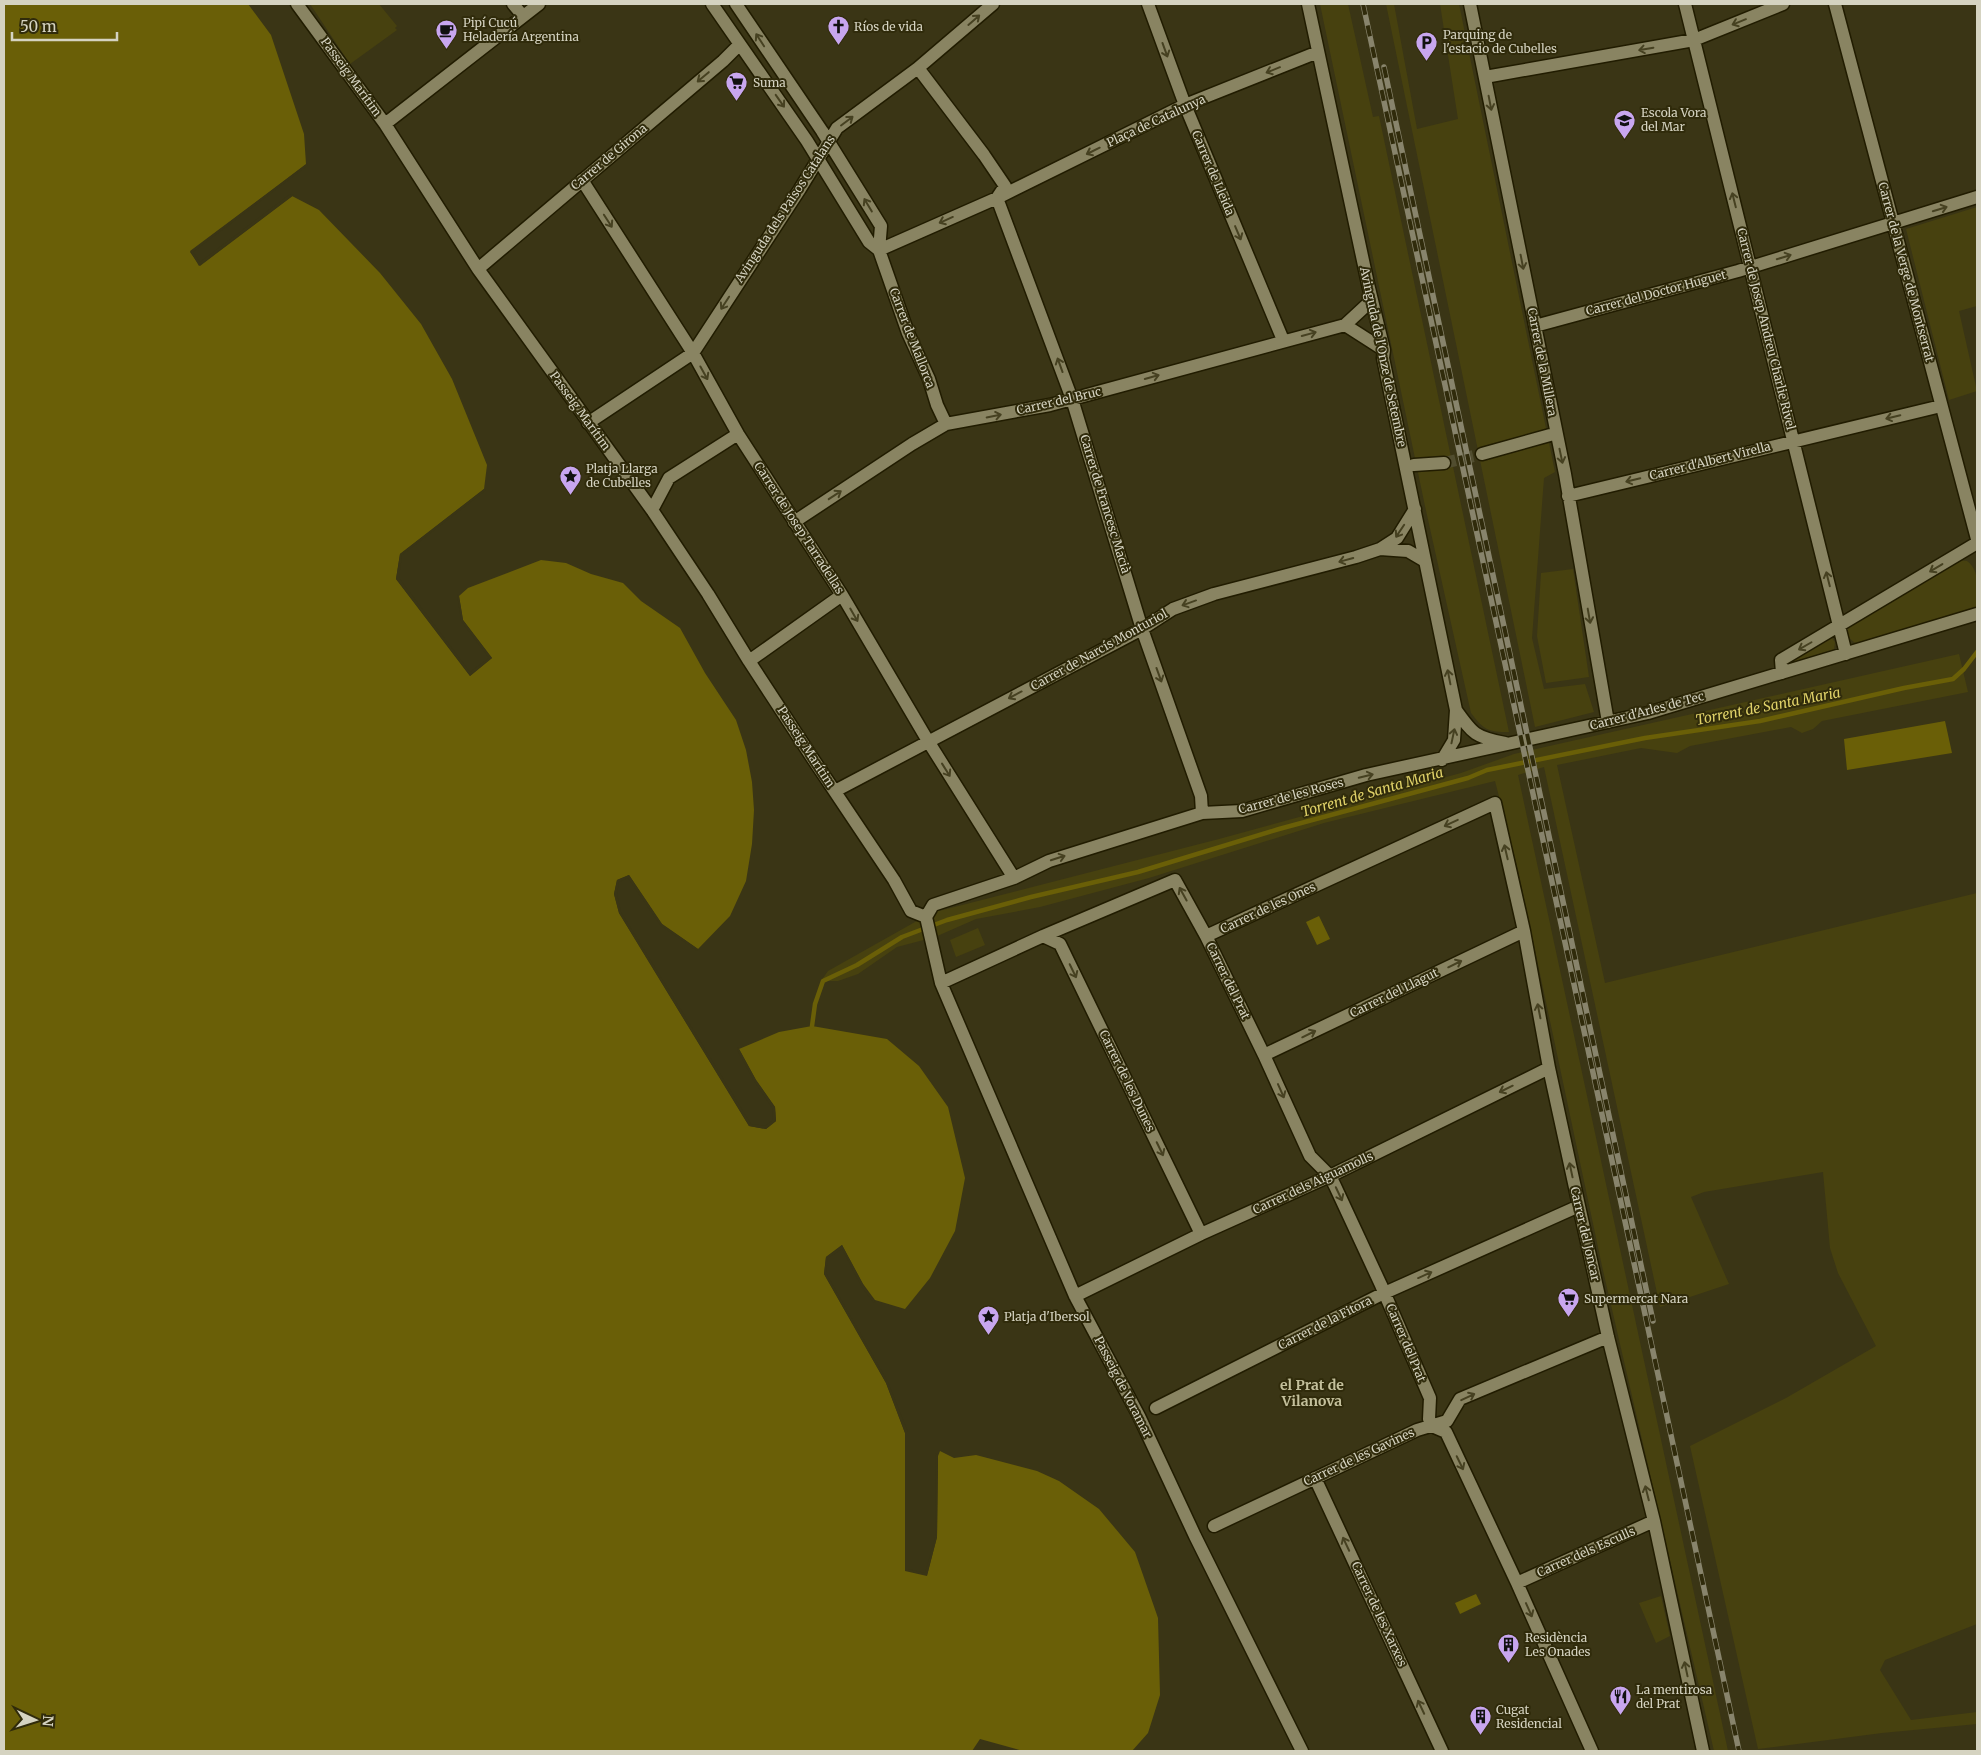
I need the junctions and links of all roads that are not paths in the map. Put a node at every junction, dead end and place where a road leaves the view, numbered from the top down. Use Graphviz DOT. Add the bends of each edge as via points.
graph roads {
  1 [pos="297,4"];
  2 [pos="513,4"];
  3 [pos="539,4"];
  4 [pos="712,4"];
  5 [pos="736,4"];
  6 [pos="993,4"];
  7 [pos="1148,4"];
  8 [pos="1308,4"];
  9 [pos="1470,4"];
  10 [pos="1685,4"];
  11 [pos="1783,4"];
  12 [pos="1835,4"];
  13 [pos="523,16"];
  14 [pos="1694,40"];
  15 [pos="739,45"];
  16 [pos="1318,52"];
  17 [pos="918,68"];
  18 [pos="1485,77"];
  19 [pos="1185,105"];
  20 [pos="385,124"];
  21 [pos="828,141"];
  22 [pos="817,159"];
  23 [pos="582,180"];
  24 [pos="1977,197"];
  25 [pos="997,198"];
  26 [pos="1893,223"];
  27 [pos="879,250"];
  28 [pos="1750,268"];
  29 [pos="478,269"];
  30 [pos="1372,300"];
  31 [pos="1345,325"];
  32 [pos="1535,326"];
  33 [pos="1283,340"];
  34 [pos="1384,350"];
  35 [pos="692,353"];
  36 [pos="1072,399"];
  37 [pos="1941,406"];
  38 [pos="588,423"];
  39 [pos="946,424"];
  40 [pos="738,434"];
  41 [pos="1550,435"];
  42 [pos="1793,441"];
  43 [pos="1482,454"];
  44 [pos="1444,463"];
  45 [pos="1414,465"];
  46 [pos="1568,496"];
  47 [pos="1415,509"];
  48 [pos="652,510"];
  49 [pos="794,522"];
  50 [pos="1977,541"];
  51 [pos="1380,549"];
  52 [pos="1425,561"];
  53 [pos="842,595"];
  54 [pos="1977,614"];
  55 [pos="1840,626"];
  56 [pos="1142,629"];
  57 [pos="1846,654"];
  58 [pos="749,661"];
  59 [pos="1782,673"];
  60 [pos="1456,710"];
  61 [pos="1608,722"];
  62 [pos="928,741"];
  63 [pos="1510,744"];
  64 [pos="1442,760"];
  65 [pos="834,791"];
  66 [pos="1495,803"];
  67 [pos="1202,813"];
  68 [pos="1014,878"];
  69 [pos="927,919"];
  70 [pos="1067,927"];
  71 [pos="1524,931"];
  72 [pos="1043,936"];
  73 [pos="1206,936"];
  74 [pos="1060,944"];
  75 [pos="941,983"];
  76 [pos="1264,1055"];
  77 [pos="1549,1068"];
  78 [pos="1330,1176"];
  79 [pos="1578,1206"];
  80 [pos="1202,1234"];
  81 [pos="1383,1294"];
  82 [pos="1075,1296"];
  83 [pos="1608,1337"];
  84 [pos="1156,1408"];
  85 [pos="1432,1426"];
  86 [pos="1315,1478"];
  87 [pos="1654,1520"];
  88 [pos="1214,1526"];
  89 [pos="1517,1582"];
  90 [pos="1302,1751"];
  91 [pos="1442,1751"];
  92 [pos="1592,1751"];
  93 [pos="1703,1751"];
  1 -- 20 [label="street, Passeig Marítim"];
  2 -- 13 [label="street"];
  3 -- 13 [label="street"];
  4 -- 15 [label="street, Carrer de Mallorca"];
  21 -- 5 [label="street, Carrer de Mallorca, one-way"];
  17 -- 6 [label="street, Avinguda dels Països Catalans, one-way"];
  7 -- 19 [label="street, Carrer de Lleida, one-way"];
  8 -- 16 [label="street, Avinguda de l'Onze de Setembre"];
  9 -- 18 [label="street, Carrer de la Millera"];
  10 -- 14 [label="street, Carrer de Josep Andreu Charlie Rivel"];
  11 -- 14 [label="street, one-way"];
  12 -- 26 [label="street, Carrer de la Verge de Montserrat"];
  13 -- 20 [label="street"];
  14 -- 18 [label="street, one-way"];
  28 -- 14 [label="street, Carrer de Josep Andreu Charlie Rivel, one-way"];
  15 -- 22 [label="street, Carrer de Mallorca, one-way" via="808,141"];
  15 -- 23 [label="street, Carrer de Girona, one-way"];
  16 -- 19 [label="street, Plaça de Catalunya, one-way"];
  16 -- 30 [label="street, Avinguda de l'Onze de Setembre"];
  21 -- 17 [label="street, Avinguda dels Països Catalans, one-way" via="837,128"];
  17 -- 25 [label="street" via="1004,186"];
  18 -- 32 [label="street, Carrer de la Millera, one-way"];
  19 -- 25 [label="street, Plaça de Catalunya, one-way"];
  19 -- 33 [label="street, Carrer de Lleida, one-way"];
  20 -- 29 [label="street, Passeig Marítim"];
  21 -- 22 [label="street, Avinguda dels Països Catalans"];
  27 -- 21 [label="street, Carrer de Mallorca, one-way" via="881,226"];
  22 -- 27 [label="street, Carrer de Mallorca" via="840,191 869,242"];
  22 -- 35 [label="street, Avinguda dels Països Catalans, one-way"];
  23 -- 29 [label="street, Carrer de Girona"];
  23 -- 35 [label="street, Carrer de Josep Tarradellas, one-way"];
  26 -- 24 [label="street, Carrer del Doctor Huguet, one-way"];
  25 -- 27 [label="street, Plaça de Catalunya, one-way"];
  36 -- 25 [label="street, Carrer de Francesc Macià, one-way"];
  28 -- 26 [label="street, Carrer del Doctor Huguet, one-way"];
  26 -- 37 [label="street, Carrer de la Verge de Montserrat"];
  27 -- 39 [label="street, Carrer de Mallorca" via="908,333"];
  28 -- 32 [label="street, Carrer del Doctor Huguet"];
  28 -- 42 [label="street, Carrer de Josep Andreu Charlie Rivel"];
  29 -- 38 [label="street, Passeig Marítim"];
  30 -- 31 [label="street, Carrer del Bruc"];
  30 -- 34 [label="street, Avinguda de l'Onze de Setembre"];
  33 -- 31 [label="street, Carrer del Bruc, one-way"];
  31 -- 34 [label="street"];
  32 -- 46 [label="street, Carrer de la Millera, one-way"];
  36 -- 33 [label="street, Carrer del Bruc, one-way"];
  34 -- 47 [label="street, Avinguda de l'Onze de Setembre"];
  35 -- 38 [label="street, Avinguda dels Països Catalans"];
  35 -- 40 [label="street, Carrer de Josep Tarradellas, one-way"];
  39 -- 36 [label="street, Carrer del Bruc, one-way"];
  36 -- 56 [label="street, Carrer de Francesc Macià"];
  37 -- 42 [label="street, Carrer d'Albert Virella, one-way"];
  37 -- 50 [label="street, Carrer de la Verge de Montserrat"];
  38 -- 48 [label="street, Passeig Marítim"];
  49 -- 39 [label="street, Carrer del Bruc, one-way"];
  40 -- 48 [label="street" via="669,478"];
  40 -- 49 [label="street, Carrer de Josep Tarradellas"];
  41 -- 43 [label="street"];
  42 -- 46 [label="street, Carrer d'Albert Virella, one-way"];
  55 -- 42 [label="street, Carrer de Josep Andreu Charlie Rivel, one-way"];
  44 -- 45 [label="street"];
  46 -- 61 [label="street, Carrer de la Millera, one-way"];
  47 -- 51 [label="street, Carrer de Narcís Monturiol, one-way" via="1397,538"];
  47 -- 52 [label="street, Avinguda de l'Onze de Setembre"];
  48 -- 58 [label="street, Passeig Marítim"];
  49 -- 53 [label="street, Carrer de Josep Tarradellas"];
  50 -- 55 [label="street, one-way"];
  51 -- 52 [label="street, Carrer de Narcís Monturiol" via="1408,551"];
  51 -- 56 [label="street, Carrer de Narcís Monturiol, one-way" via="1214,594 1174,609"];
  60 -- 52 [label="street, Avinguda de l'Onze de Setembre, one-way"];
  53 -- 58 [label="street"];
  53 -- 62 [label="street, Carrer de Josep Tarradellas, one-way"];
  54 -- 57 [label="street, Carrer d'Arles de Tec"];
  55 -- 57 [label="street, Carrer de Josep Andreu Charlie Rivel"];
  55 -- 59 [label="street, one-way" via="1782,660"];
  56 -- 62 [label="street, Carrer de Narcís Monturiol, one-way"];
  56 -- 67 [label="street, Carrer de Francesc Macià, one-way" via="1201,796"];
  57 -- 59 [label="street, Carrer d'Arles de Tec"];
  58 -- 65 [label="street, Passeig Marítim"];
  59 -- 61 [label="street, Carrer d'Arles de Tec"];
  60 -- 63 [label="street, Avinguda de l'Onze de Setembre" via="1471,731 1487,740"];
  64 -- 60 [label="street, Avinguda de l'Onze de Setembre, one-way" via="1454,740"];
  61 -- 63 [label="street, Carrer d'Arles de Tec"];
  62 -- 65 [label="street, Carrer de Narcís Monturiol"];
  62 -- 68 [label="street, Carrer de Josep Tarradellas, one-way"];
  63 -- 64 [label="street, Carrer de les Roses"];
  67 -- 64 [label="street, Carrer de les Roses, one-way" via="1242,811 1366,775"];
  65 -- 69 [label="street, Passeig Marítim" via="911,911"];
  71 -- 66 [label="street, Carrer del Joncar, one-way"];
  66 -- 73 [label="street, Carrer de les Ones, one-way"];
  68 -- 67 [label="street, Carrer de les Roses, one-way" via="1049,861"];
  68 -- 69 [label="street, Carrer de les Roses" via="933,905"];
  69 -- 75 [label="street, Passeig de Voramar"];
  70 -- 72 [label="street, Carrer de les Ones"];
  73 -- 70 [label="street, Carrer de les Ones, one-way" via="1175,880"];
  70 -- 74 [label="street"];
  76 -- 71 [label="street, Carrer del Llagut, one-way"];
  77 -- 71 [label="street, Carrer del Joncar, one-way"];
  72 -- 74 [label="street"];
  72 -- 75 [label="street, Carrer de les Ones"];
  73 -- 76 [label="street, Carrer del Prat"];
  74 -- 80 [label="street, Carrer de les Dunes, one-way"];
  75 -- 82 [label="street, Passeig de Voramar"];
  76 -- 78 [label="street, Carrer del Prat, one-way" via="1310,1156"];
  77 -- 78 [label="street, Carrer dels Aiguamolls, one-way"];
  79 -- 77 [label="street, Carrer del Joncar, one-way"];
  78 -- 80 [label="street, Carrer dels Aiguamolls"];
  78 -- 81 [label="street, Carrer del Prat, one-way"];
  81 -- 79 [label="street, Carrer de la Fitora, one-way"];
  79 -- 83 [label="street, Carrer del Joncar"];
  80 -- 82 [label="street, Carrer dels Aiguamolls"];
  81 -- 84 [label="street, Carrer de la Fitora"];
  81 -- 85 [label="street, Carrer del Prat" via="1430,1398"];
  82 -- 90 [label="street, Passeig de Voramar" via="1139,1416"];
  85 -- 83 [label="street, Carrer de les Gavines, one-way" via="1447,1421 1460,1399"];
  87 -- 83 [label="street, Carrer del Joncar, one-way"];
  85 -- 86 [label="street, Carrer de les Gavines"];
  85 -- 89 [label="street, one-way" via="1446,1432"];
  86 -- 88 [label="street, Carrer de les Gavines"];
  91 -- 86 [label="street, Carrer de les Xarxes, one-way"];
  87 -- 89 [label="street, Carrer dels Esculls"];
  93 -- 87 [label="street, Carrer del Joncar, one-way"];
  89 -- 92 [label="street, one-way"];
}
